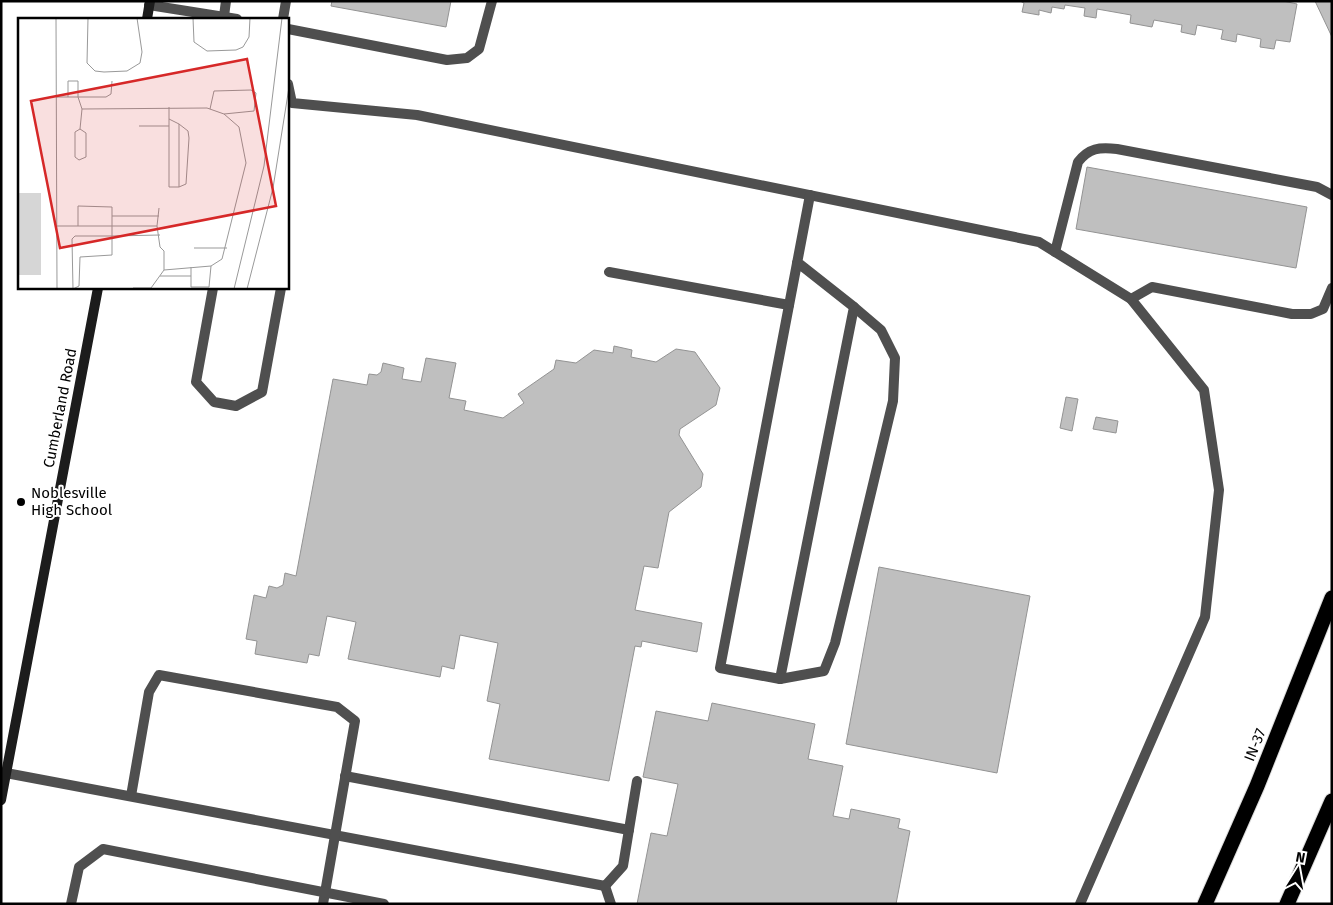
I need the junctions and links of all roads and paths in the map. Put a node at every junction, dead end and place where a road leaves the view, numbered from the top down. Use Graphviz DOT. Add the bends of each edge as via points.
graph roads {
  1 [pos="226,1"];
  2 [pos="286,1"];
  3 [pos="492,1"];
  4 [pos="150,3"];
  5 [pos="224,16"];
  6 [pos="147,18"];
  7 [pos="233,18"];
  8 [pos="283,18"];
  9 [pos="289,29"];
  10 [pos="290,106"];
  11 [pos="810,195"];
  12 [pos="1332,195"];
  13 [pos="1055,252"];
  14 [pos="797,262"];
  15 [pos="609,272"];
  16 [pos="1332,288"];
  17 [pos="98,289"];
  18 [pos="213,289"];
  19 [pos="281,289"];
  20 [pos="1131,299"];
  21 [pos="789,305"];
  22 [pos="854,307"];
  23 [pos="1332,598"];
  24 [pos="780,679"];
  25 [pos="6,772"];
  26 [pos="346,776"];
  27 [pos="637,781"];
  28 [pos="131,796"];
  29 [pos="1,800"];
  30 [pos="1332,801"];
  31 [pos="629,830"];
  32 [pos="335,835"];
  33 [pos="605,886"];
  34 [pos="325,892"];
  35 [pos="71,904"];
  36 [pos="323,904"];
  37 [pos="384,904"];
  38 [pos="611,904"];
  39 [pos="1080,904"];
  40 [pos="1205,904"];
  41 [pos="1287,904"];
  1 -- 5 [label="lane"];
  2 -- 8 [label="lane"];
  3 -- 9 [label="lane" via="479,49 467,58 446,60"];
  4 -- 5 [label="lane"];
  4 -- 6 [label="street"];
  5 -- 7 [label="lane"];
  10 -- 11 [label="lane" via="417,115"];
  11 -- 13 [label="lane" via="1039,242"];
  11 -- 14 [label="lane"];
  12 -- 13 [label="lane" via="1317,187 1098,147 1085,153 1078,162"];
  13 -- 20 [label="lane"];
  14 -- 21 [label="lane"];
  14 -- 22 [label="lane"];
  15 -- 21 [label="lane"];
  16 -- 20 [label="lane" via="1323,309 1311,314 1292,314 1152,287"];
  17 -- 25 [label="street, Cumberland Road"];
  18 -- 19 [label="lane" via="196,382 214,402 236,406 262,392"];
  20 -- 39 [label="lane" via="1204,390 1219,490 1205,617"];
  21 -- 24 [label="lane" via="720,668"];
  22 -- 24 [label="lane"];
  22 -- 24 [label="lane" via="882,330 895,358 893,401 835,643 824,671"];
  23 -- 40 [label="highway, IN-37" via="1257,786"];
  25 -- 28 [label="lane"];
  25 -- 29 [label="street, Cumberland Road"];
  26 -- 28 [label="lane" via="355,721 337,707 159,675 149,692"];
  26 -- 31 [label="lane"];
  26 -- 32 [label="lane"];
  27 -- 31 [label="lane"];
  28 -- 32 [label="lane"];
  30 -- 41 [label="highway"];
  31 -- 33 [label="lane" via="622,866"];
  32 -- 33 [label="lane"];
  32 -- 34 [label="lane"];
  33 -- 38 [label="lane"];
  34 -- 35 [label="lane" via="104,850 79,867"];
  34 -- 36 [label="lane"];
  34 -- 37 [label="lane"];
}
